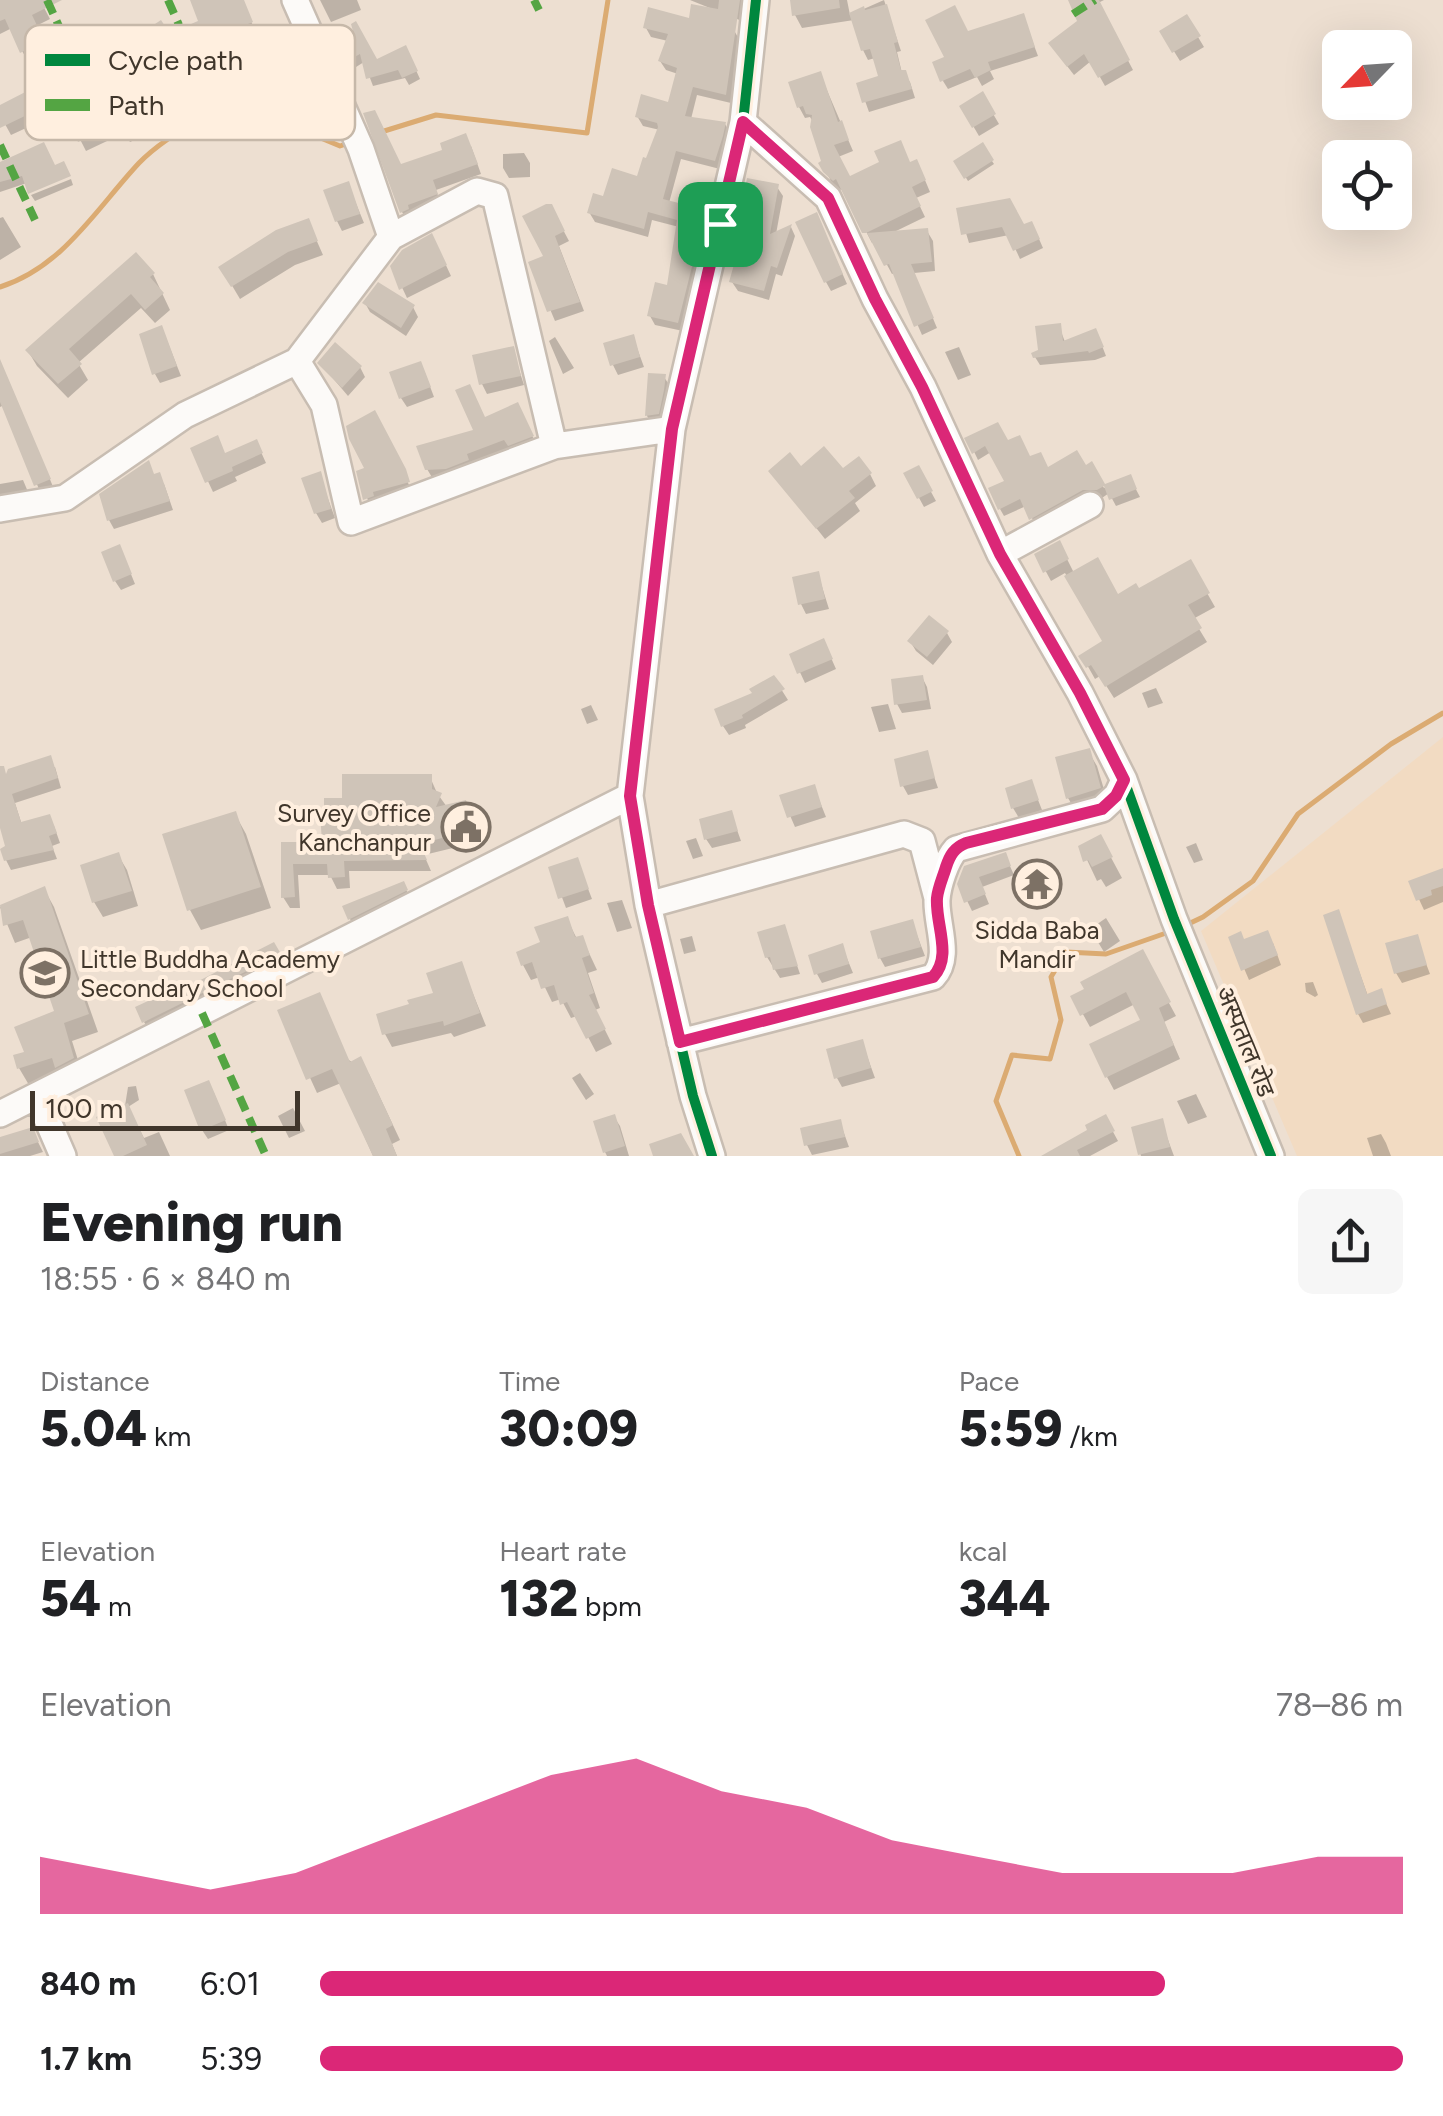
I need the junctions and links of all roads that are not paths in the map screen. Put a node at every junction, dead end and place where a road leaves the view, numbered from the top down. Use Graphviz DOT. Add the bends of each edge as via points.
graph roads {
  1 [pos="295,0"];
  2 [pos="756,0"];
  3 [pos="306,25"];
  4 [pos="743,122"];
  5 [pos="355,135"];
  6 [pos="391,237"];
  7 [pos="297,361"];
  8 [pos="672,429"];
  9 [pos="554,446"];
  10 [pos="1090,505"];
  11 [pos="0,509"];
  12 [pos="1000,554"];
  13 [pos="1124,780"];
  14 [pos="630,796"];
  15 [pos="937,898"];
  16 [pos="648,905"];
  17 [pos="680,1042"];
  18 [pos="37,1096"];
  19 [pos="0,1114"];
  20 [pos="63,1156"];
  21 [pos="712,1156"];
  22 [pos="1271,1156"];
  1 -- 3 [label="street"];
  2 -- 4 [label="street"];
  4 -- 8 [label="street"];
  4 -- 12 [label="street, अस्पताल रोड" via="828,198"];
  5 -- 6 [label="street"];
  6 -- 7 [label="street"];
  6 -- 9 [label="street" via="477,191 496,196"];
  7 -- 9 [label="street" via="324,405 350,522"];
  7 -- 11 [label="street" via="185,414 64,498"];
  8 -- 9 [label="street"];
  8 -- 14 [label="street"];
  10 -- 12 [label="street"];
  12 -- 13 [label="street, अस्पताल रोड"];
  13 -- 15 [label="street" via="1102,809 960,845"];
  13 -- 22 [label="street, अस्पताल रोड"];
  14 -- 16 [label="street"];
  14 -- 18 [label="street"];
  15 -- 16 [label="street" via="922,841 904,834"];
  15 -- 17 [label="street" via="943,957 933,977"];
  16 -- 17 [label="street"];
  17 -- 21 [label="street"];
  18 -- 19 [label="street"];
  18 -- 20 [label="street"];
}
